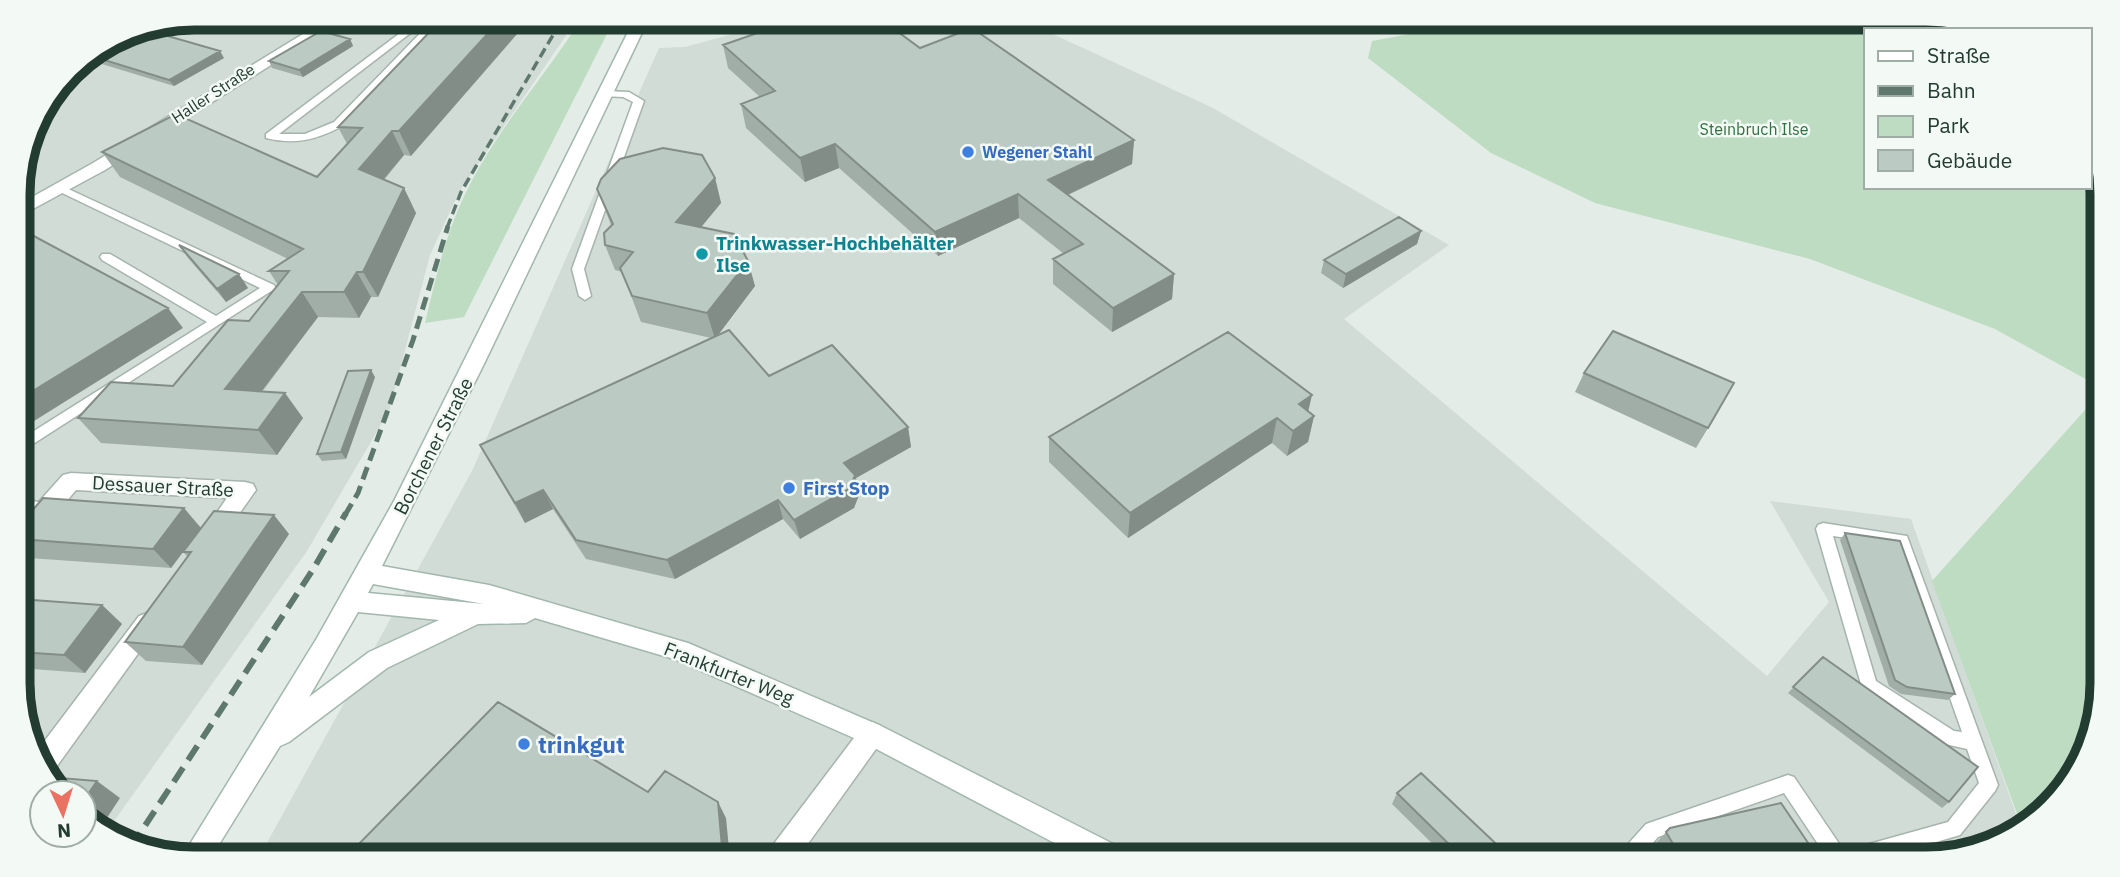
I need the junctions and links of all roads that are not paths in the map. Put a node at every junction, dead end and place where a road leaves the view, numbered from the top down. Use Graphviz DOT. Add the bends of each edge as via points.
graph roads {
  1 [pos="319,30"];
  2 [pos="409,30"];
  3 [pos="428,30"];
  4 [pos="636,30"];
  5 [pos="605,94"];
  6 [pos="62,189"];
  7 [pos="30,206"];
  8 [pos="106,257"];
  9 [pos="585,296"];
  10 [pos="216,322"];
  11 [pos="30,441"];
  12 [pos="30,506"];
  13 [pos="47,508"];
  14 [pos="30,527"];
  15 [pos="197,556"];
  16 [pos="367,573"];
  17 [pos="164,600"];
  18 [pos="351,601"];
  19 [pos="542,613"];
  20 [pos="476,614"];
  21 [pos="872,734"];
  22 [pos="1974,742"];
  23 [pos="267,745"];
  24 [pos="48,758"];
  25 [pos="203,847"];
  26 [pos="789,847"];
  27 [pos="1090,847"];
  28 [pos="1637,847"];
  29 [pos="1831,847"];
  30 [pos="1889,847"];
  1 -- 6 [label="main road, Haller Straße"];
  2 -- 3 [label="lane" via="270,136 307,138 338,124"];
  4 -- 5 [label="main road, Borchener Straße"];
  5 -- 9 [label="lane" via="625,94 639,101 578,269"];
  5 -- 16 [label="main road, Borchener Straße" via="499,319"];
  6 -- 7 [label="main road, Haller Straße"];
  6 -- 10 [label="lane" via="270,288"];
  8 -- 10 [label="lane"];
  10 -- 11 [label="lane"];
  12 -- 13 [label="lane"];
  13 -- 14 [label="main road, Dessauer Straße"];
  13 -- 15 [label="main road, Dessauer Straße" via="71,481 245,490"];
  16 -- 18 [label="main road, Borchener Straße"];
  16 -- 19 [label="main road, Frankfurter Weg" via="489,595"];
  17 -- 24 [label="main road"];
  18 -- 20 [label="main road, Frankfurter Weg"];
  18 -- 23 [label="main road, Borchener Straße"];
  19 -- 20 [label="main road, Frankfurter Weg"];
  19 -- 21 [label="main road, Frankfurter Weg" via="679,650"];
  20 -- 23 [label="main road" via="378,660"];
  21 -- 26 [label="main road"];
  21 -- 27 [label="main road, Frankfurter Weg"];
  22 -- 22 [label="lane" via="1902,540 1823,529 1869,686 1951,738"];
  22 -- 30 [label="lane" via="1989,785 1954,829"];
  23 -- 25 [label="main road, Borchener Straße"];
  28 -- 29 [label="lane" via="1652,830 1788,783"];
}
